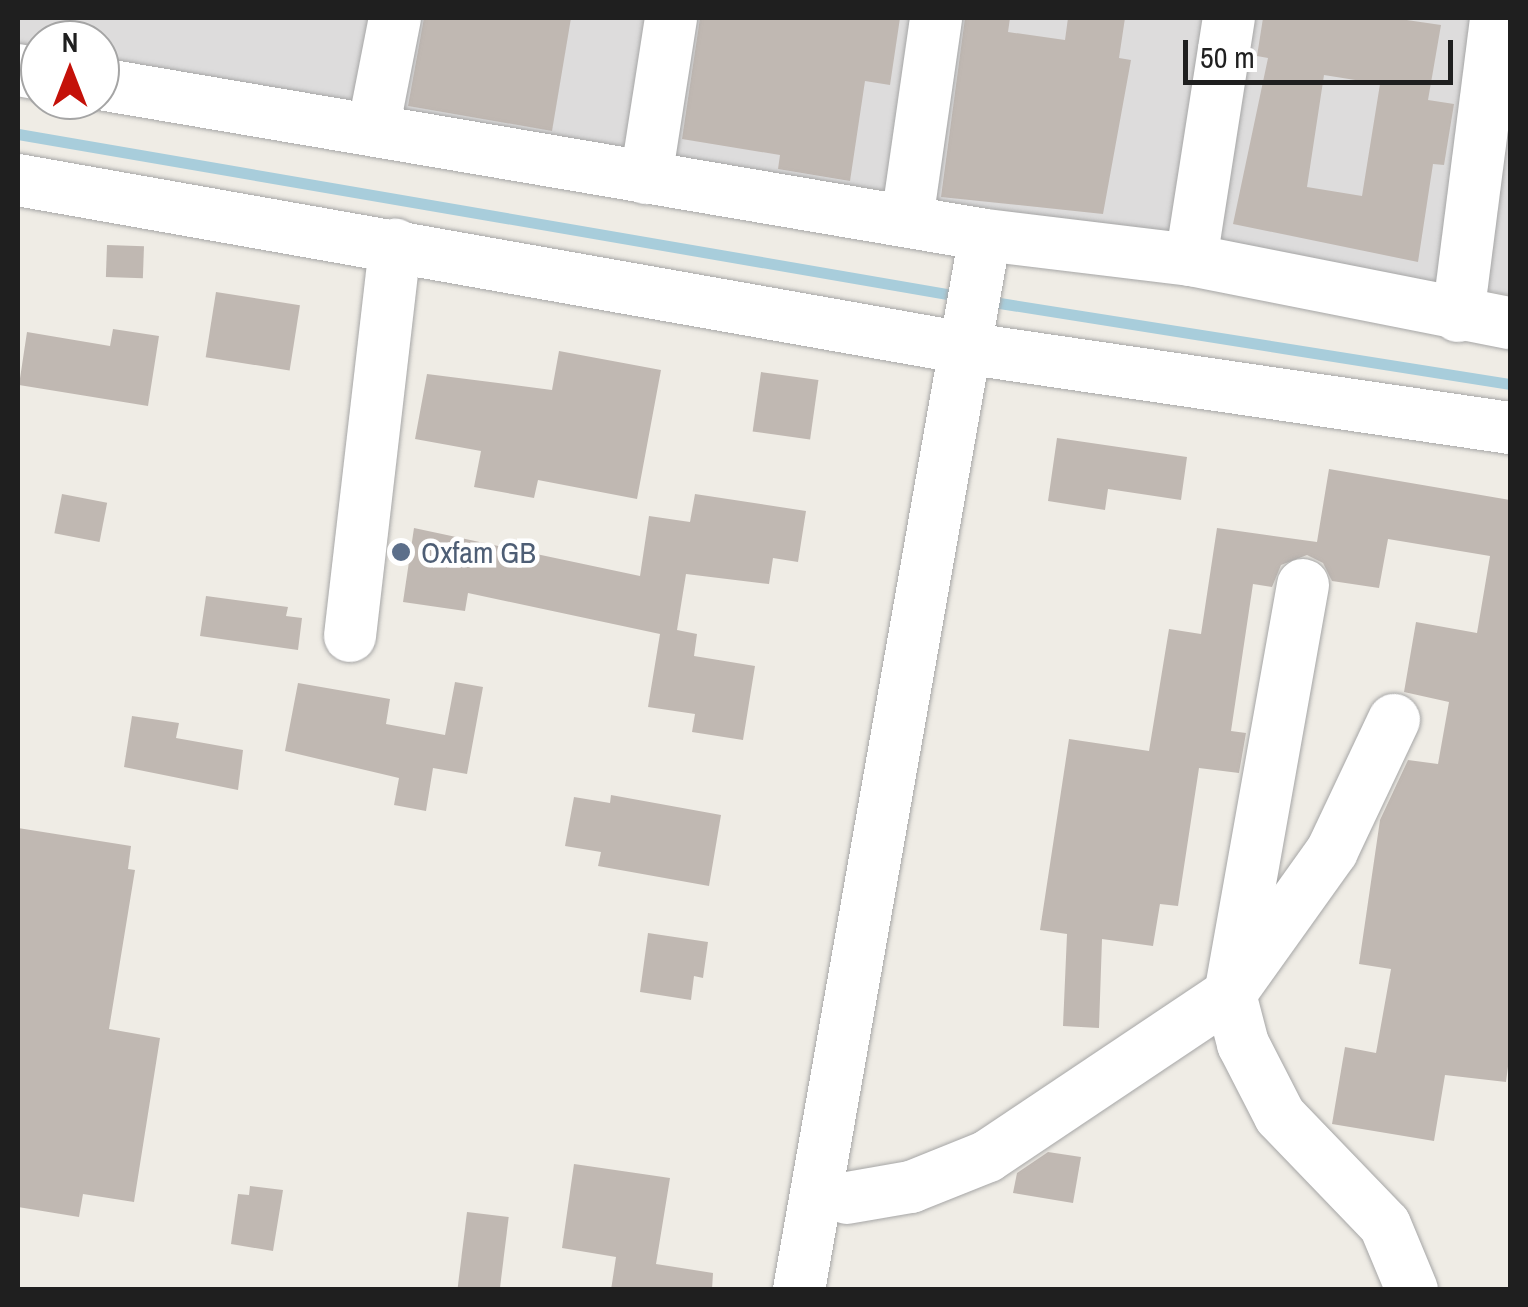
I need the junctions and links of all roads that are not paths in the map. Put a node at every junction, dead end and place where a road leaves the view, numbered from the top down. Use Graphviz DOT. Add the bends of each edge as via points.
graph roads {
  1 [pos="395,18"];
  2 [pos="671,18"];
  3 [pos="936,18"];
  4 [pos="1230,18"];
  5 [pos="1496,18"];
  6 [pos="120,87"];
  7 [pos="373,130"];
  8 [pos="646,178"];
  9 [pos="18,180"];
  10 [pos="907,220"];
  11 [pos="985,235"];
  12 [pos="396,245"];
  13 [pos="1191,260"];
  14 [pos="1458,316"];
  15 [pos="1510,323"];
  16 [pos="964,348"];
  17 [pos="1510,428"];
  18 [pos="1303,585"];
  19 [pos="350,636"];
  20 [pos="1394,720"];
  21 [pos="1230,994"];
  22 [pos="847,1198"];
  23 [pos="799,1290"];
  24 [pos="1412,1290"];
  1 -- 7 [label="street"];
  2 -- 8 [label="street"];
  3 -- 10 [label="street"];
  4 -- 13 [label="street"];
  5 -- 14 [label="street"];
  6 -- 7 [label="street"];
  7 -- 8 [label="street"];
  8 -- 10 [label="street"];
  9 -- 12 [label="street"];
  10 -- 11 [label="street"];
  11 -- 13 [label="street"];
  11 -- 16 [label="street"];
  12 -- 16 [label="street"];
  12 -- 19 [label="street"];
  13 -- 14 [label="street"];
  14 -- 15 [label="street"];
  16 -- 17 [label="street"];
  16 -- 23 [label="street"];
  18 -- 21 [label="street"];
  20 -- 21 [label="street" via="1332,851"];
  21 -- 22 [label="street" via="988,1156 911,1187"];
  21 -- 24 [label="street" via="1243,1044 1280,1116 1385,1225"];
}
